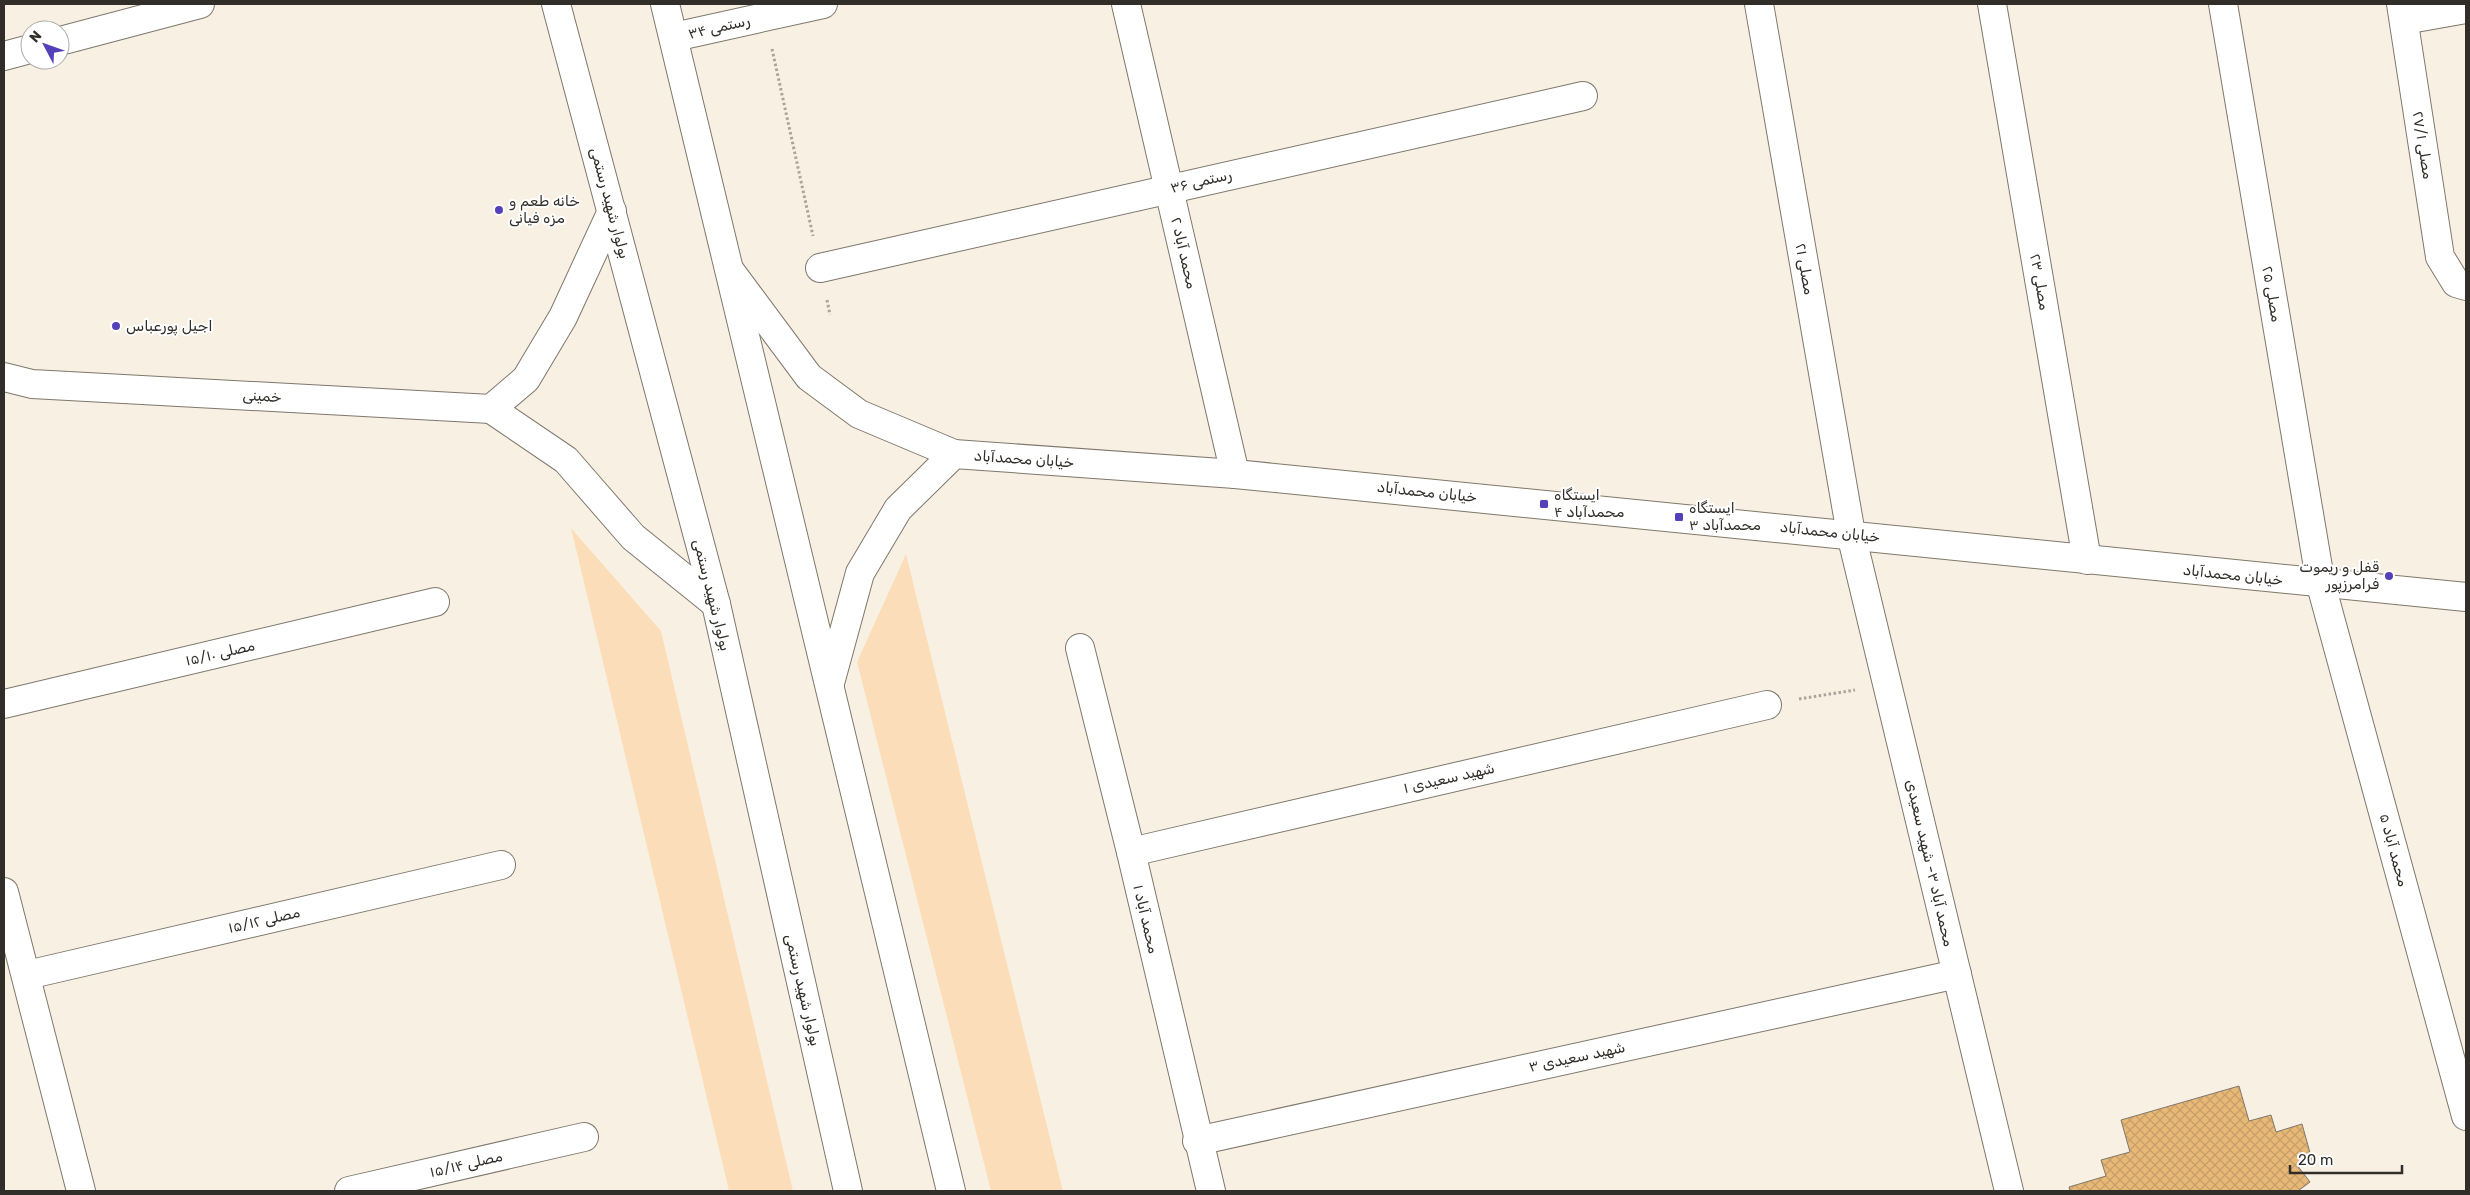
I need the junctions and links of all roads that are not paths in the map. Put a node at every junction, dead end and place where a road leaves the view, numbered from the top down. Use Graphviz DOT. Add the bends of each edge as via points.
graph roads {
  1 [pos="200,4"];
  2 [pos="556,4"];
  3 [pos="666,4"];
  4 [pos="823,4"];
  5 [pos="1126,4"];
  6 [pos="1759,4"];
  7 [pos="1992,4"];
  8 [pos="2223,4"];
  9 [pos="2466,10"];
  10 [pos="2402,12"];
  11 [pos="70,38"];
  12 [pos="674,38"];
  13 [pos="20,52"];
  14 [pos="4,56"];
  15 [pos="1583,96"];
  16 [pos="1169,188"];
  17 [pos="612,211"];
  18 [pos="820,268"];
  19 [pos="730,272"];
  20 [pos="2461,285"];
  21 [pos="4,377"];
  22 [pos="32,384"];
  23 [pos="4,391"];
  24 [pos="491,409"];
  25 [pos="954,454"];
  26 [pos="1235,474"];
  27 [pos="1851,534"];
  28 [pos="2087,560"];
  29 [pos="2322,584"];
  30 [pos="2466,597"];
  31 [pos="435,602"];
  32 [pos="716,604"];
  33 [pos="1080,648"];
  34 [pos="830,683"];
  35 [pos="4,704"];
  36 [pos="1766,705"];
  37 [pos="1131,852"];
  38 [pos="501,864"];
  39 [pos="4,892"];
  40 [pos="1956,974"];
  41 [pos="26,975"];
  42 [pos="2466,1114"];
  43 [pos="584,1137"];
  44 [pos="1197,1141"];
  45 [pos="81,1191"];
  46 [pos="349,1191"];
  47 [pos="848,1191"];
  48 [pos="951,1191"];
  49 [pos="1211,1191"];
  50 [pos="2009,1191"];
  1 -- 11 [label="street"];
  2 -- 17 [label="street, بولوار شهید رستمی"];
  3 -- 12 [label="street"];
  4 -- 12 [label="street, رستمی ۳۴"];
  5 -- 16 [label="street, محمد آباد ۲"];
  6 -- 27 [label="street, مصلی ۲۱"];
  7 -- 28 [label="street, مصلی ۲۳"];
  8 -- 29 [label="street, مصلی ۲۵"];
  9 -- 10 [label="street"];
  10 -- 20 [label="street, مصلی ۲۷/۱" via="2440,257"];
  12 -- 19 [label="street"];
  13 -- 14 [label="street"];
  15 -- 16 [label="street, رستمی ۳۶"];
  16 -- 18 [label="street, رستمی ۳۶"];
  16 -- 26 [label="street, محمد آباد ۲"];
  17 -- 24 [label="street" via="563,316 526,379"];
  17 -- 32 [label="street, بولوار شهید رستمی"];
  19 -- 25 [label="street, خیابان محمدآباد" via="809,377 859,414"];
  19 -- 34 [label="street"];
  21 -- 22 [label="street"];
  22 -- 23 [label="street"];
  22 -- 24 [label="street, خمینی"];
  24 -- 32 [label="street" via="566,460 633,536"];
  25 -- 26 [label="street, خیابان محمدآباد"];
  25 -- 34 [label="street" via="898,509 860,573"];
  26 -- 27 [label="street, خیابان محمدآباد"];
  27 -- 28 [label="street, خیابان محمدآباد"];
  27 -- 40 [label="street, محمد آباد ۳- شهید سعیدی"];
  28 -- 29 [label="street, خیابان محمدآباد"];
  29 -- 30 [label="street, خیابان محمدآباد"];
  29 -- 42 [label="street, محمد آباد ۵"];
  31 -- 35 [label="street, مصلی ۱۵/۱۰"];
  32 -- 47 [label="street, بولوار شهید رستمی"];
  33 -- 37 [label="street, محمد آباد ۱"];
  34 -- 48 [label="street"];
  36 -- 37 [label="street, شهید سعیدی ۱"];
  37 -- 44 [label="street, محمد آباد ۱"];
  38 -- 41 [label="street, مصلی ۱۵/۱۲"];
  39 -- 41 [label="street"];
  40 -- 44 [label="street, شهید سعیدی ۳"];
  40 -- 50 [label="street, محمد آباد ۳- شهید سعیدی"];
  41 -- 45 [label="street"];
  43 -- 46 [label="street, مصلی ۱۵/۱۴"];
  44 -- 49 [label="street, محمد آباد ۱"];
}
